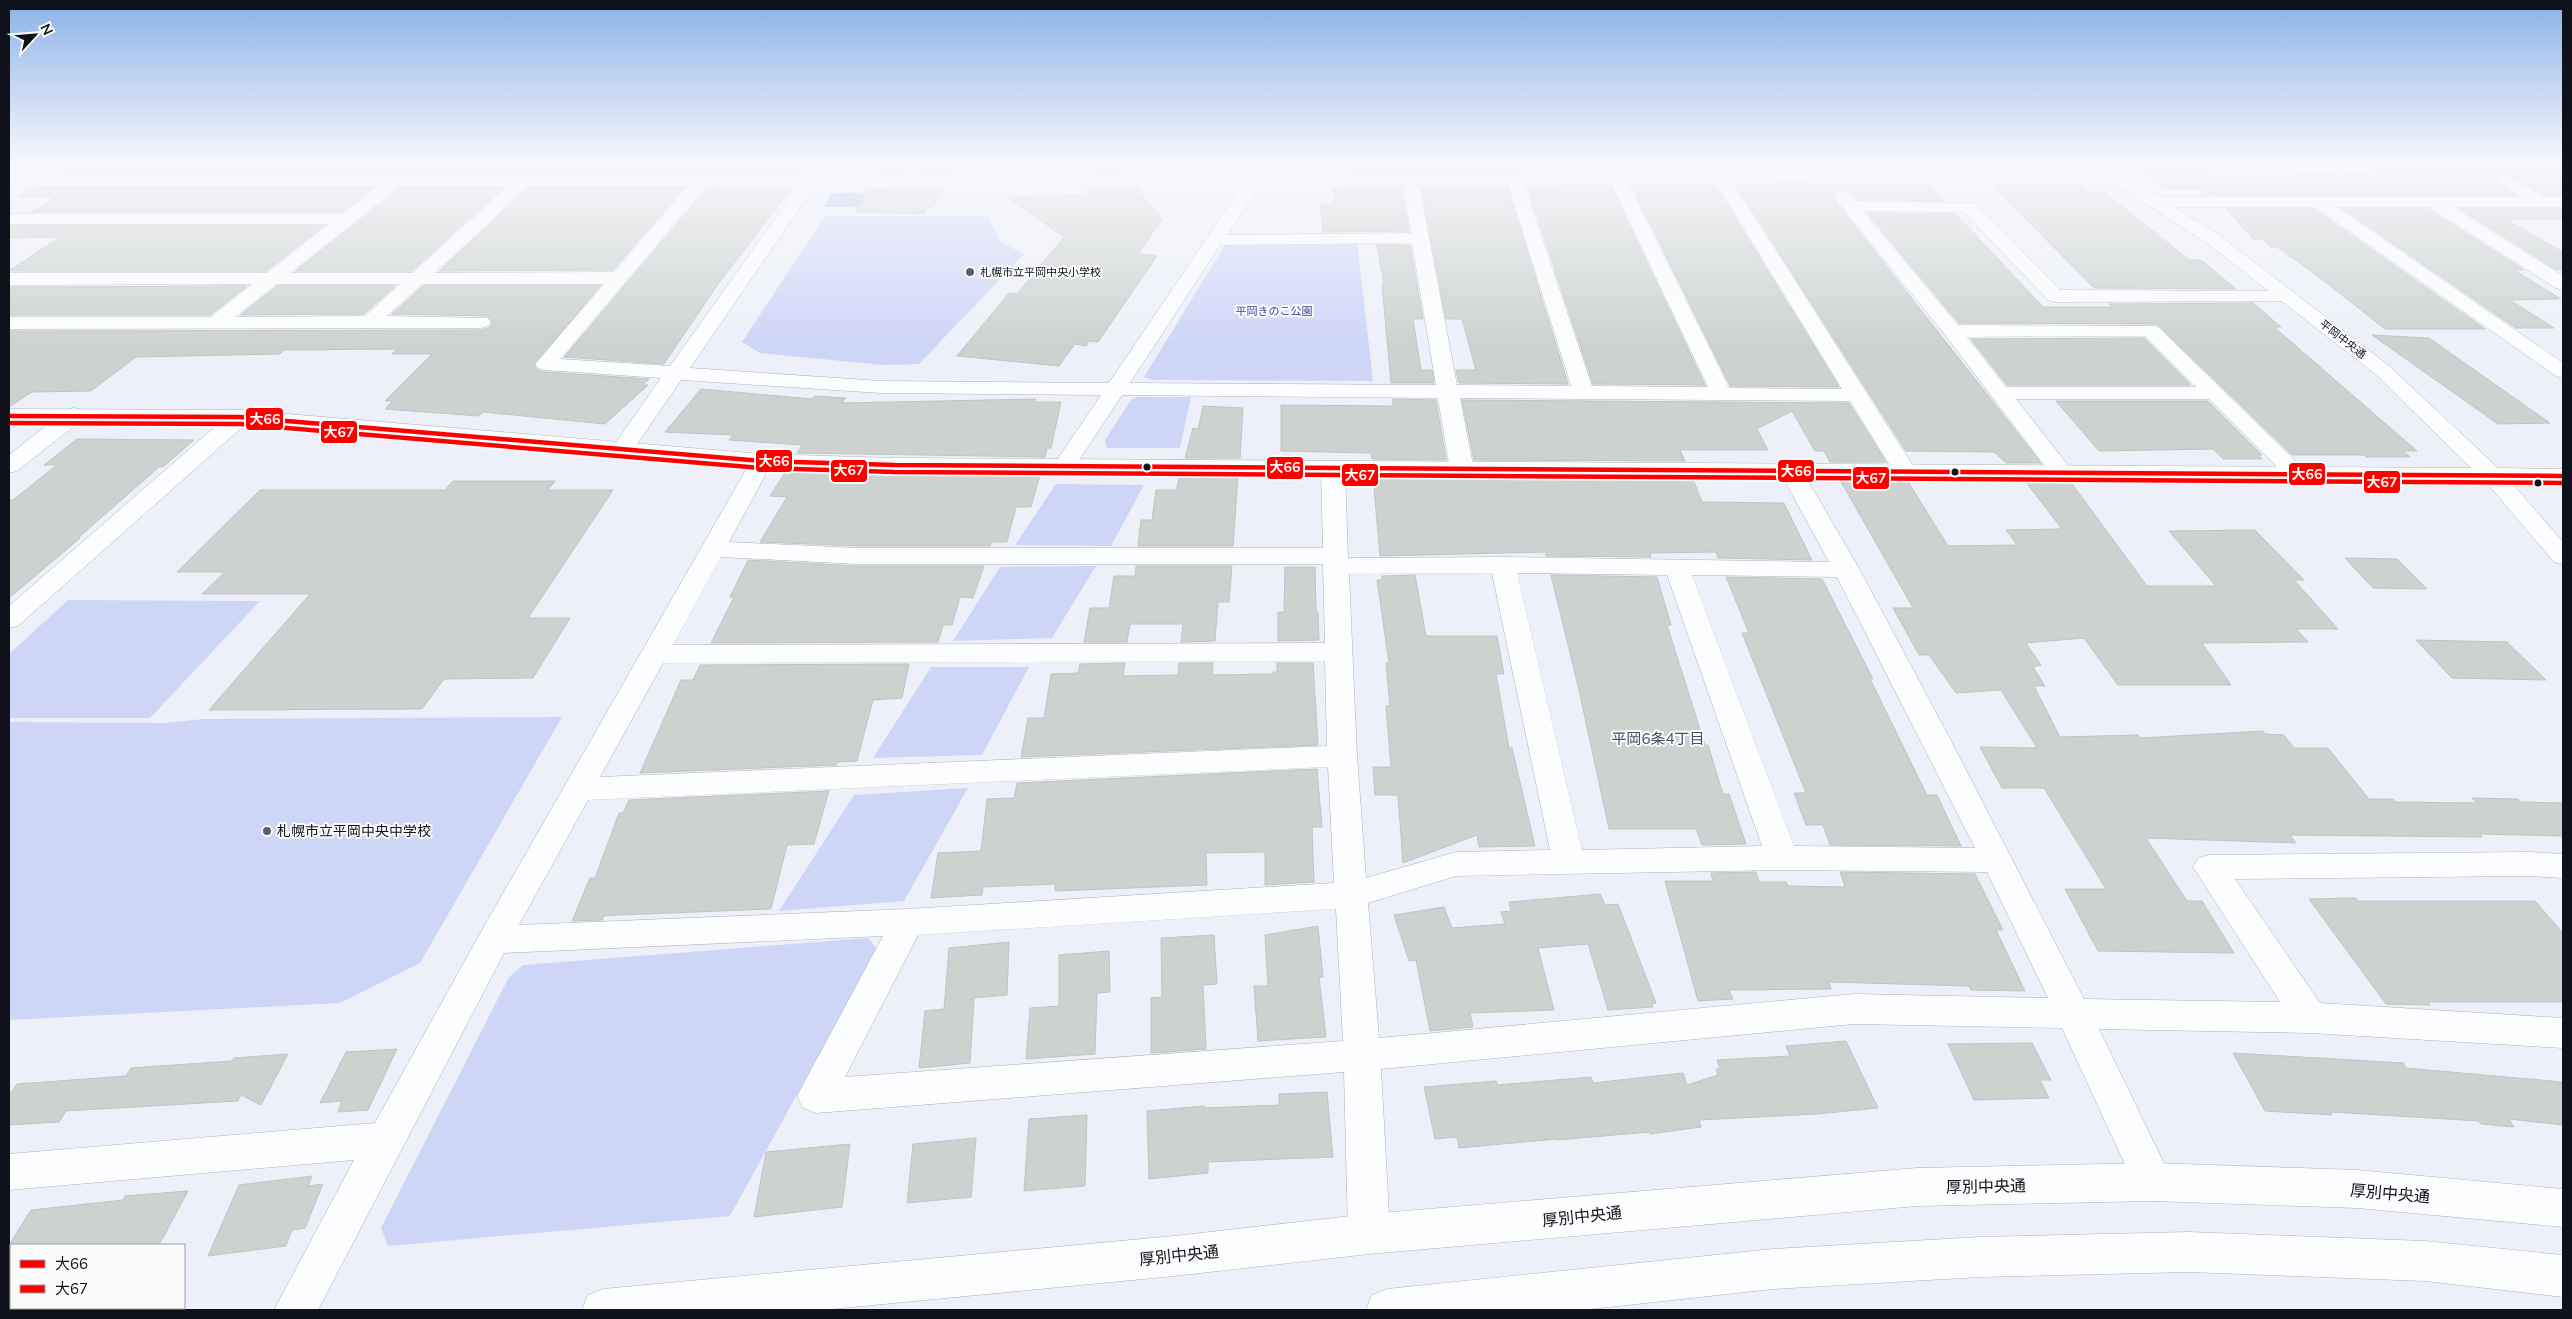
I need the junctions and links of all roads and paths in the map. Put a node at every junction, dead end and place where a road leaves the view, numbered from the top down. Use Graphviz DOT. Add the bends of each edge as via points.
graph roads {
  1 [pos="341,223"];
  2 [pos="477,223"];
  3 [pos="662,223"];
  4 [pos="781,223"];
  5 [pos="1227,223"];
  6 [pos="1419,223"];
  7 [pos="1529,223"];
  8 [pos="1639,223"];
  9 [pos="1749,223"];
  10 [pos="1864,223"];
  11 [pos="1984,223"];
  12 [pos="2188,223"];
  13 [pos="2349,223"];
  14 [pos="2466,223"];
  15 [pos="1422,238"];
  16 [pos="1216,240"];
  17 [pos="271,278"];
  18 [pos="416,278"];
  19 [pos="618,278"];
  20 [pos="9,280"];
  21 [pos="2563,284"];
  22 [pos="2287,295"];
  23 [pos="216,322"];
  24 [pos="370,322"];
  25 [pos="481,322"];
  26 [pos="9,323"];
  27 [pos="1952,331"];
  28 [pos="2563,372"];
  29 [pos="675,374"];
  30 [pos="1115,388"];
  31 [pos="1450,392"];
  32 [pos="1584,393"];
  33 [pos="2215,393"];
  34 [pos="1722,394"];
  35 [pos="2001,394"];
  36 [pos="1855,395"];
  37 [pos="9,416"];
  38 [pos="74,416"];
  39 [pos="240,417"];
  40 [pos="623,448"];
  41 [pos="762,461"];
  42 [pos="9,466"];
  43 [pos="1064,466"];
  44 [pos="1333,470"];
  45 [pos="1462,470"];
  46 [pos="1792,472"];
  47 [pos="1905,472"];
  48 [pos="2296,472"];
  49 [pos="2062,473"];
  50 [pos="2493,476"];
  51 [pos="2563,476"];
  52 [pos="714,549"];
  53 [pos="2563,556"];
  54 [pos="1336,561"];
  55 [pos="1502,565"];
  56 [pos="1677,568"];
  57 [pos="1847,570"];
  58 [pos="9,620"];
  59 [pos="1338,652"];
  60 [pos="655,654"];
  61 [pos="1342,756"];
  62 [pos="579,789"];
  63 [pos="1782,858"];
  64 [pos="1998,860"];
  65 [pos="1568,862"];
  66 [pos="2563,866"];
  67 [pos="1351,895"];
  68 [pos="908,922"];
  69 [pos="494,940"];
  70 [pos="2074,1012"];
  71 [pos="2310,1018"];
  72 [pos="2563,1032"];
  73 [pos="1362,1055"];
  74 [pos="386,1140"];
  75 [pos="9,1172"];
  76 [pos="2153,1182"];
  77 [pos="2563,1208"];
  78 [pos="1369,1234"];
  79 [pos="2563,1276"];
  80 [pos="296,1310"];
  81 [pos="603,1310"];
  82 [pos="1387,1310"];
  1 -- 17 [label="street"];
  2 -- 18 [label="street"];
  3 -- 19 [label="street"];
  4 -- 29 [label="street"];
  5 -- 16 [label="street"];
  6 -- 15 [label="street"];
  7 -- 32 [label="street"];
  8 -- 34 [label="street"];
  9 -- 36 [label="street"];
  10 -- 27 [label="street"];
  11 -- 22 [label="street" via="2055,296"];
  12 -- 22 [label="street, 平岡中央通"];
  13 -- 28 [label="street"];
  14 -- 21 [label="street"];
  15 -- 16 [label="street"];
  15 -- 31 [label="street"];
  16 -- 30 [label="street"];
  17 -- 18 [label="street"];
  17 -- 20 [label="street"];
  17 -- 23 [label="street"];
  18 -- 19 [label="street"];
  18 -- 24 [label="street"];
  19 -- 29 [label="street" via="545,364"];
  22 -- 50 [label="street, 平岡中央通" via="2380,368"];
  23 -- 24 [label="street"];
  23 -- 26 [label="street"];
  24 -- 25 [label="street"];
  27 -- 33 [label="street" via="2150,330"];
  27 -- 35 [label="street"];
  29 -- 30 [label="street" via="881,387"];
  29 -- 40 [label="street"];
  30 -- 31 [label="street"];
  30 -- 43 [label="street"];
  31 -- 32 [label="street"];
  31 -- 45 [label="street"];
  32 -- 34 [label="street"];
  33 -- 35 [label="street"];
  33 -- 48 [label="street"];
  34 -- 36 [label="street"];
  35 -- 49 [label="street"];
  36 -- 47 [label="street"];
  37 -- 38 [label="street"];
  38 -- 39 [label="street"];
  38 -- 42 [label="street"];
  39 -- 40 [label="street"];
  39 -- 58 [label="street"];
  40 -- 41 [label="street"];
  41 -- 43 [label="street"];
  41 -- 52 [label="street"];
  43 -- 44 [label="street"];
  44 -- 45 [label="street"];
  44 -- 54 [label="street"];
  45 -- 46 [label="street"];
  46 -- 47 [label="street"];
  46 -- 57 [label="street"];
  47 -- 49 [label="street"];
  48 -- 49 [label="street"];
  48 -- 50 [label="street"];
  50 -- 51 [label="street"];
  50 -- 53 [label="street, 平岡中央通"];
  52 -- 54 [label="street" via="857,556"];
  52 -- 60 [label="street"];
  54 -- 55 [label="street"];
  54 -- 59 [label="street"];
  55 -- 56 [label="street"];
  55 -- 65 [label="street"];
  56 -- 57 [label="street"];
  56 -- 63 [label="street"];
  57 -- 64 [label="street"];
  59 -- 60 [label="street"];
  59 -- 61 [label="street"];
  60 -- 62 [label="street"];
  61 -- 62 [label="street"];
  61 -- 67 [label="street"];
  62 -- 69 [label="street"];
  63 -- 64 [label="street"];
  63 -- 65 [label="street"];
  64 -- 70 [label="street"];
  65 -- 67 [label="street" via="1456,864"];
  66 -- 71 [label="street" via="2209,867"];
  67 -- 68 [label="street"];
  67 -- 73 [label="street"];
  68 -- 69 [label="street"];
  68 -- 73 [label="street" via="816,1096"];
  69 -- 74 [label="street"];
  70 -- 71 [label="street"];
  70 -- 73 [label="street" via="1854,1009"];
  70 -- 76 [label="street"];
  71 -- 72 [label="street"];
  73 -- 78 [label="street"];
  74 -- 75 [label="street"];
  74 -- 80 [label="street"];
  76 -- 77 [label="street, 厚別中央通" via="2357,1189"];
  76 -- 78 [label="street, 厚別中央通" via="1916,1187"];
  78 -- 81 [label="street, 厚別中央通" via="1174,1256"];
  79 -- 82 [label="street" via="2425,1261 2189,1252 1980,1257 1773,1269"];
}
